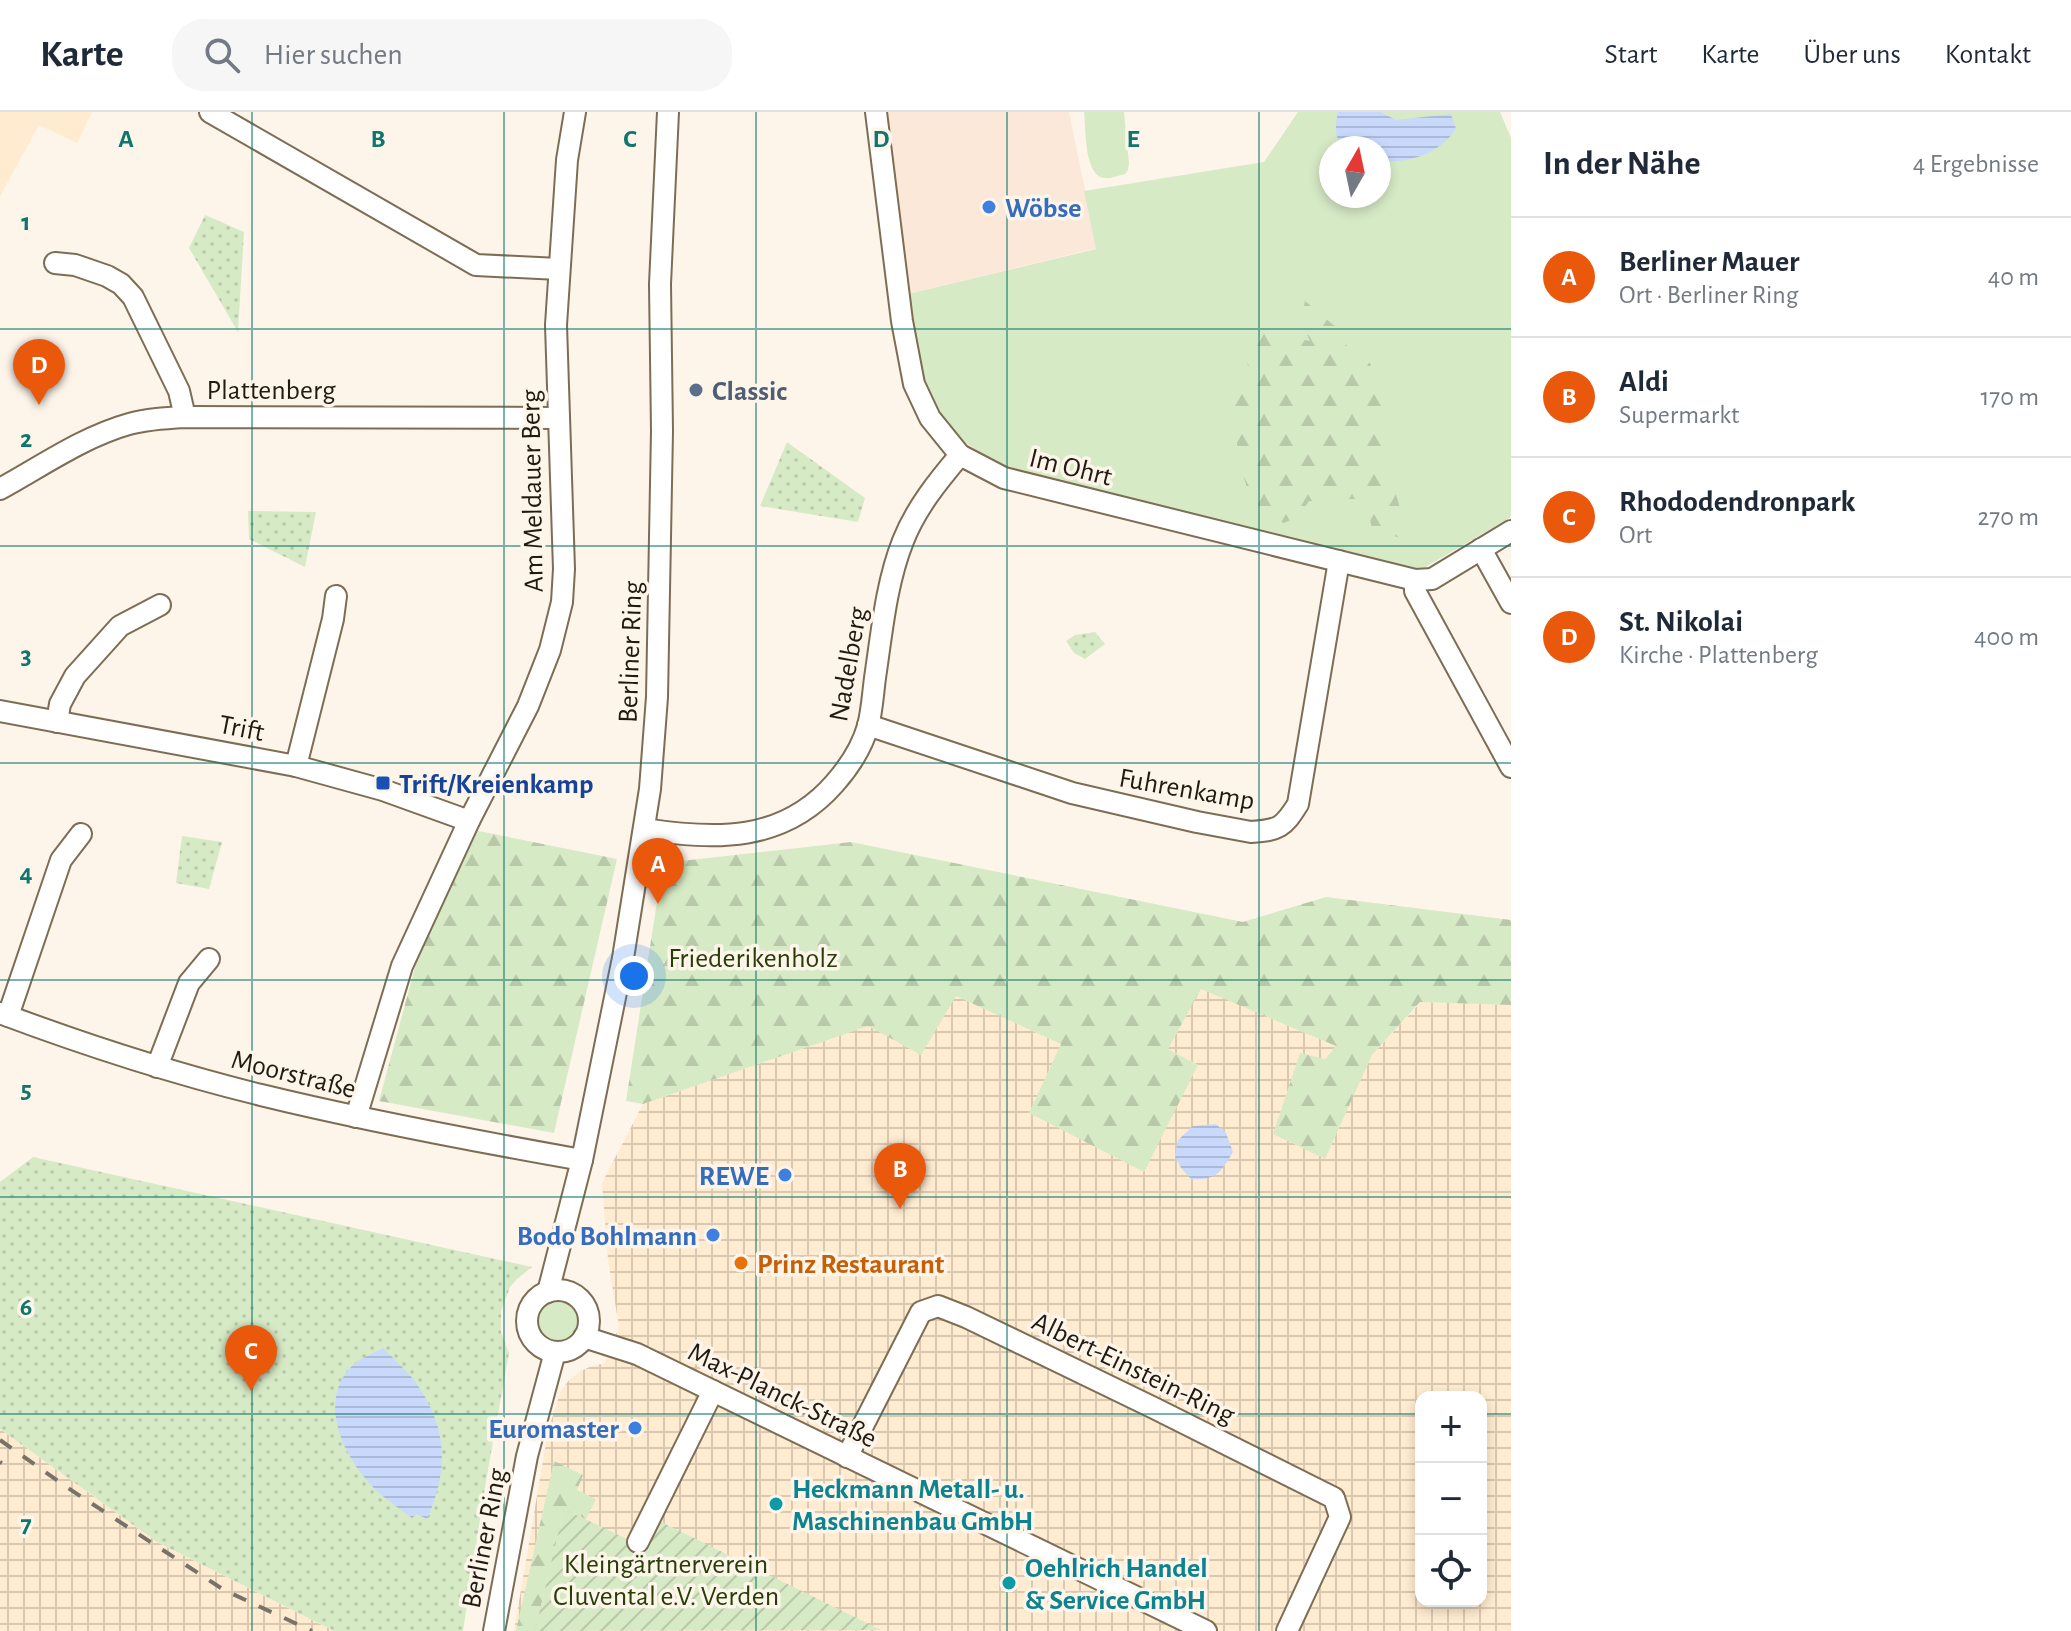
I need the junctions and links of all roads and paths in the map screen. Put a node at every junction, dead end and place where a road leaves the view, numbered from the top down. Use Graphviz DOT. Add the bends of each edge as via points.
graph roads {
  1 [pos="210,112"];
  2 [pos="575,112"];
  3 [pos="668,112"];
  4 [pos="876,112"];
  5 [pos="55,263"];
  6 [pos="559,269"];
  7 [pos="185,417"];
  8 [pos="559,418"];
  9 [pos="960,455"];
  10 [pos="0,489"];
  11 [pos="1511,531"];
  12 [pos="1481,549"];
  13 [pos="1339,561"];
  14 [pos="1415,580"];
  15 [pos="336,596"];
  16 [pos="1511,603"];
  17 [pos="160,605"];
  18 [pos="0,711"];
  19 [pos="57,722"];
  20 [pos="868,725"];
  21 [pos="296,766"];
  22 [pos="1511,767"];
  23 [pos="469,821"];
  24 [pos="644,829"];
  25 [pos="81,834"];
  26 [pos="209,959"];
  27 [pos="4,1014"];
  28 [pos="157,1067"];
  29 [pos="356,1117"];
  30 [pos="582,1160"];
  31 [pos="557,1292"];
  32 [pos="586,1329"];
  33 [pos="546,1348"];
  34 [pos="713,1391"];
  35 [pos="847,1457"];
  36 [pos="638,1542"];
  37 [pos="494,1631"];
  38 [pos="1206,1631"];
  39 [pos="1287,1631"];
  1 -- 6 [label="street" via="476,265"];
  2 -- 6 [label="street, Am Meldauer Berg"];
  3 -- 24 [label="street, Berliner Ring" via="660,284 657,697"];
  4 -- 9 [label="street, Im Ohrt" via="914,384 930,418"];
  5 -- 7 [label="street" via="107,276 133,297 179,391"];
  6 -- 8 [label="street, Am Meldauer Berg"];
  7 -- 8 [label="street, Plattenberg"];
  7 -- 10 [label="street, Plattenberg" via="111,430"];
  8 -- 23 [label="street, Am Meldauer Berg" via="562,602 528,706"];
  9 -- 13 [label="street, Im Ohrt" via="1004,478"];
  9 -- 20 [label="street, Nadelberg" via="915,514 904,539 885,607"];
  11 -- 12 [label="street"];
  12 -- 14 [label="street" via="1432,579"];
  12 -- 16 [label="street"];
  13 -- 14 [label="street, Im Ohrt"];
  13 -- 20 [label="street, Fuhrenkamp" via="1298,804 1273,830 1251,832 1101,801"];
  14 -- 22 [label="street" via="1415,591"];
  15 -- 21 [label="street"];
  17 -- 19 [label="street" via="120,626 75,676"];
  18 -- 19 [label="street, Trift"];
  19 -- 21 [label="street, Trift"];
  20 -- 24 [label="street, Nadelberg" via="847,770 802,813 780,824 739,835"];
  21 -- 23 [label="street, Trift"];
  23 -- 29 [label="street, Am Meldauer Berg" via="402,966"];
  24 -- 30 [label="street, Berliner Ring"];
  25 -- 27 [label="street" via="61,860"];
  26 -- 28 [label="street" via="189,983"];
  27 -- 28 [label="street, Moorstraße"];
  28 -- 29 [label="street, Moorstraße"];
  29 -- 30 [label="street, Moorstraße"];
  30 -- 31 [label="street, Berliner Ring"];
  31 -- 32 [label="street" via="582,1303"];
  31 -- 33 [label="street" via="533,1302 527,1315 529,1333"];
  32 -- 33 [label="street" via="580,1343 570,1349"];
  32 -- 34 [label="street, Max-Planck-Straße"];
  33 -- 37 [label="street, Berliner Ring"];
  34 -- 35 [label="street, Max-Planck-Straße"];
  34 -- 36 [label="street"];
  35 -- 38 [label="street, Max-Planck-Straße"];
  35 -- 39 [label="street, Albert-Einstein-Ring" via="921,1312 938,1306 966,1317 1334,1498 1340,1517"];
}
